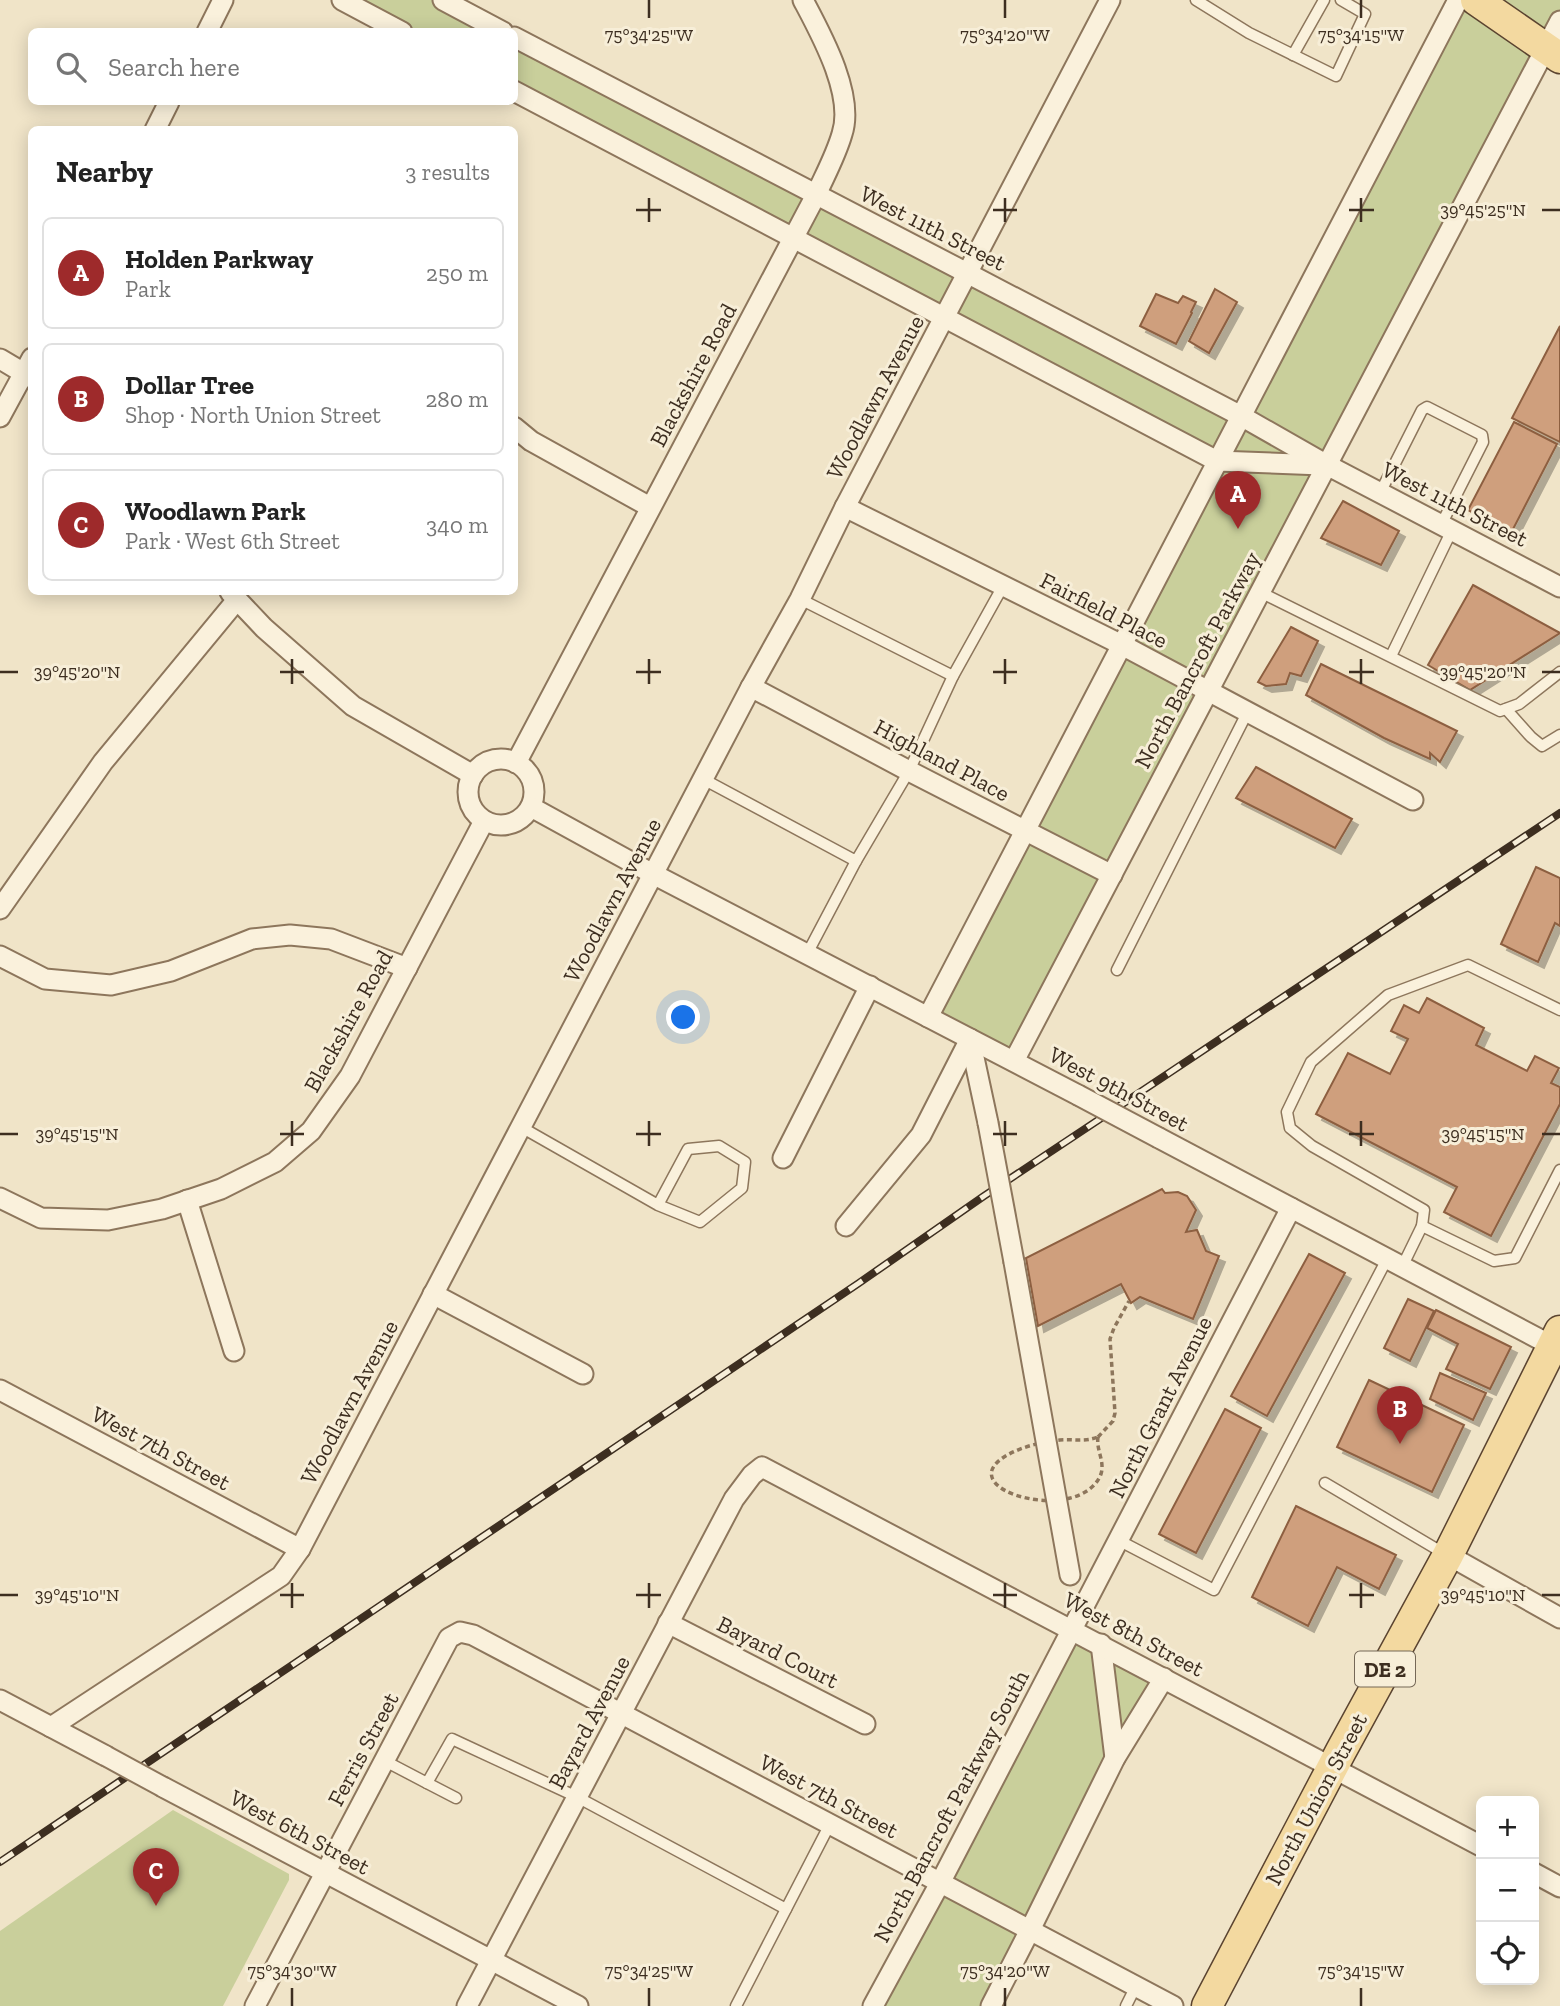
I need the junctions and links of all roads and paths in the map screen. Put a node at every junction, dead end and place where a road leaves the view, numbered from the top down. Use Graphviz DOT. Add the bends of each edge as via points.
graph roads {
  1 [pos="223,0"];
  2 [pos="342,0"];
  3 [pos="443,0"];
  4 [pos="803,0"];
  5 [pos="1110,0"];
  6 [pos="1196,0"];
  7 [pos="1324,0"];
  8 [pos="1341,0"];
  9 [pos="1458,0"];
  10 [pos="1476,0"];
  11 [pos="1560,21"];
  12 [pos="208,28"];
  13 [pos="394,28"];
  14 [pos="496,28"];
  15 [pos="518,39"];
  16 [pos="1553,53"];
  17 [pos="1293,55"];
  18 [pos="518,93"];
  19 [pos="168,105"];
  20 [pos="157,126"];
  21 [pos="816,195"];
  22 [pos="793,238"];
  23 [pos="967,273"];
  24 [pos="943,318"];
  25 [pos="0,359"];
  26 [pos="28,369"];
  27 [pos="28,371"];
  28 [pos="1241,416"];
  29 [pos="0,417"];
  30 [pos="518,431"];
  31 [pos="1217,461"];
  32 [pos="1327,466"];
  33 [pos="1380,493"];
  34 [pos="650,507"];
  35 [pos="845,507"];
  36 [pos="1446,528"];
  37 [pos="1003,586"];
  38 [pos="1560,587"];
  39 [pos="1260,592"];
  40 [pos="233,596"];
  41 [pos="800,599"];
  42 [pos="1122,645"];
  43 [pos="1391,656"];
  44 [pos="1560,673"];
  45 [pos="953,676"];
  46 [pos="751,687"];
  47 [pos="1208,692"];
  48 [pos="1506,709"];
  49 [pos="1247,713"];
  50 [pos="1560,735"];
  51 [pos="516,763"];
  52 [pos="909,771"];
  53 [pos="473,775"];
  54 [pos="702,779"];
  55 [pos="1413,800"];
  56 [pos="531,807"];
  57 [pos="484,821"];
  58 [pos="1025,831"];
  59 [pos="856,861"];
  60 [pos="653,874"];
  61 [pos="1112,875"];
  62 [pos="0,909"];
  63 [pos="807,954"];
  64 [pos="0,956"];
  65 [pos="407,968"];
  66 [pos="1117,970"];
  67 [pos="870,986"];
  68 [pos="1560,1010"];
  69 [pos="928,1017"];
  70 [pos="970,1039"];
  71 [pos="1014,1061"];
  72 [pos="521,1127"];
  73 [pos="783,1158"];
  74 [pos="1560,1170"];
  75 [pos="0,1198"];
  76 [pos="187,1200"];
  77 [pos="658,1205"];
  78 [pos="1291,1208"];
  79 [pos="846,1226"];
  80 [pos="1422,1226"];
  81 [pos="1394,1263"];
  82 [pos="433,1294"];
  83 [pos="1129,1301"];
  84 [pos="1557,1343"];
  85 [pos="234,1351"];
  86 [pos="583,1374"];
  87 [pos="2,1398"];
  88 [pos="1098,1437"];
  89 [pos="762,1467"];
  90 [pos="1325,1483"];
  91 [pos="1118,1540"];
  92 [pos="300,1549"];
  93 [pos="1448,1555"];
  94 [pos="1070,1575"];
  95 [pos="1560,1618"];
  96 [pos="668,1623"];
  97 [pos="1072,1629"];
  98 [pos="460,1632"];
  99 [pos="1101,1644"];
  100 [pos="1164,1678"];
  101 [pos="0,1700"];
  102 [pos="621,1714"];
  103 [pos="865,1724"];
  104 [pos="51,1727"];
  105 [pos="1115,1758"];
  106 [pos="385,1760"];
  107 [pos="1332,1767"];
  108 [pos="427,1783"];
  109 [pos="577,1797"];
  110 [pos="456,1798"];
  111 [pos="830,1824"];
  112 [pos="1476,1843"];
  113 [pos="326,1873"];
  114 [pos="1539,1876"];
  115 [pos="940,1882"];
  116 [pos="1560,1887"];
  117 [pos="786,1909"];
  118 [pos="1031,1930"];
  119 [pos="491,1960"];
  120 [pos="1136,1986"];
  121 [pos="255,2006"];
  122 [pos="467,2006"];
  123 [pos="578,2006"];
  124 [pos="736,2006"];
  125 [pos="873,2006"];
  126 [pos="991,2006"];
  127 [pos="1126,2006"];
  128 [pos="1174,2006"];
  129 [pos="1207,2006"];
  1 -- 12 [label="street"];
  2 -- 13 [label="street"];
  3 -- 14 [label="street"];
  4 -- 21 [label="street, Blackshire Road" via="828,47 844,99 843,132"];
  5 -- 23 [label="street, Woodlawn Avenue"];
  6 -- 17 [label="lane"];
  7 -- 17 [label="lane"];
  8 -- 17 [label="lane" via="1365,13 1336,76"];
  9 -- 28 [label="street"];
  10 -- 16 [label="main road"];
  11 -- 16 [label="street, North Bancroft Parkway"];
  15 -- 21 [label="street, West 11th Street"];
  16 -- 32 [label="street, North Bancroft Parkway"];
  18 -- 22 [label="street, West 11th Street"];
  19 -- 20 [label="street"];
  21 -- 22 [label="street, Blackshire Road"];
  21 -- 23 [label="street, West 11th Street"];
  22 -- 24 [label="street, West 11th Street"];
  22 -- 34 [label="street, Blackshire Road"];
  23 -- 24 [label="street, Woodlawn Avenue"];
  23 -- 28 [label="street, West 11th Street"];
  24 -- 31 [label="street, West 11th Street"];
  24 -- 35 [label="street, Woodlawn Avenue"];
  25 -- 26 [label="street"];
  27 -- 29 [label="street"];
  28 -- 31 [label="street"];
  28 -- 32 [label="street, West 11th Street"];
  30 -- 34 [label="street"];
  31 -- 32 [label="street, West 11th Street"];
  31 -- 42 [label="street"];
  32 -- 33 [label="street, West 11th Street"];
  32 -- 39 [label="street, North Bancroft Parkway"];
  33 -- 36 [label="street, West 11th Street"];
  33 -- 36 [label="lane" via="1422,410 1427,407 1449,418 1482,436 1483,442"];
  34 -- 51 [label="street, Blackshire Road"];
  35 -- 37 [label="street, Fairfield Place"];
  35 -- 41 [label="street, Woodlawn Avenue"];
  36 -- 38 [label="street, West 11th Street"];
  36 -- 43 [label="lane"];
  37 -- 42 [label="street, Fairfield Place"];
  37 -- 45 [label="lane"];
  39 -- 43 [label="lane"];
  39 -- 47 [label="street, North Bancroft Parkway"];
  40 -- 53 [label="street" via="354,706"];
  40 -- 62 [label="street" via="103,762"];
  41 -- 45 [label="lane"];
  41 -- 46 [label="street, Woodlawn Avenue"];
  42 -- 47 [label="street, Fairfield Place"];
  42 -- 58 [label="street"];
  43 -- 48 [label="lane" via="1500,711"];
  44 -- 48 [label="lane"];
  45 -- 52 [label="lane"];
  46 -- 52 [label="street, Highland Place"];
  46 -- 54 [label="street, Woodlawn Avenue"];
  47 -- 49 [label="street, Fairfield Place"];
  47 -- 61 [label="street, North Bancroft Parkway"];
  48 -- 50 [label="lane" via="1542,746"];
  49 -- 55 [label="street, Fairfield Place"];
  49 -- 66 [label="lane"];
  51 -- 53 [label="street" via="491,761"];
  51 -- 56 [label="street" via="531,779"];
  52 -- 58 [label="street, Highland Place"];
  52 -- 59 [label="lane"];
  53 -- 57 [label="street" via="469,798"];
  54 -- 59 [label="lane"];
  54 -- 60 [label="street, Woodlawn Avenue"];
  56 -- 57 [label="street" via="509,824"];
  56 -- 60 [label="street, West 9th Street"];
  57 -- 65 [label="street, Blackshire Road"];
  58 -- 61 [label="street, Highland Place"];
  58 -- 69 [label="street"];
  59 -- 63 [label="lane"];
  60 -- 63 [label="street, West 9th Street"];
  60 -- 72 [label="street, Woodlawn Avenue"];
  61 -- 71 [label="street, North Bancroft Parkway"];
  63 -- 67 [label="street, West 9th Street"];
  64 -- 65 [label="street" via="45,979 111,985 171,971 252,939 290,935 331,939"];
  65 -- 76 [label="street, Blackshire Road" via="350,1076 311,1131 275,1162"];
  67 -- 69 [label="street, West 9th Street"];
  67 -- 73 [label="street"];
  68 -- 80 [label="lane" via="1468,964 1388,995 1311,1062 1287,1112 1290,1128 1312,1146 1424,1210"];
  69 -- 70 [label="street, West 9th Street"];
  70 -- 71 [label="street, West 9th Street"];
  70 -- 79 [label="street" via="921,1135"];
  70 -- 94 [label="street, bridge"];
  71 -- 78 [label="street, West 9th Street, bridge"];
  72 -- 77 [label="lane"];
  72 -- 82 [label="street, Woodlawn Avenue"];
  74 -- 80 [label="lane" via="1515,1258 1494,1261"];
  75 -- 76 [label="street, Blackshire Road" via="41,1217 108,1220"];
  76 -- 85 [label="street"];
  77 -- 77 [label="lane" via="700,1222 742,1188 745,1162 719,1146 688,1149"];
  78 -- 81 [label="street, West 9th Street"];
  78 -- 91 [label="street, North Grant Avenue"];
  80 -- 81 [label="lane"];
  81 -- 84 [label="street, West 9th Street"];
  81 -- 91 [label="lane" via="1214,1590"];
  82 -- 86 [label="street"];
  82 -- 92 [label="street, Woodlawn Avenue"];
  83 -- 88 [label="path" via="1110,1339 1115,1413"];
  84 -- 93 [label="main road, North Union Street / DE 2"];
  87 -- 92 [label="street, West 7th Street"];
  89 -- 96 [label="street, Bayard Avenue" via="743,1485"];
  89 -- 97 [label="street, West 8th Street"];
  90 -- 93 [label="lane"];
  91 -- 97 [label="street, North Grant Avenue"];
  92 -- 104 [label="street, Woodlawn Avenue" via="281,1576"];
  93 -- 95 [label="street"];
  93 -- 107 [label="main road, North Union Street / DE 2"];
  96 -- 102 [label="street, Bayard Avenue"];
  96 -- 103 [label="street, Bayard Court"];
  97 -- 99 [label="street, West 8th Street"];
  97 -- 115 [label="street, North Bancroft Parkway South"];
  98 -- 102 [label="street, West 7th Street"];
  98 -- 106 [label="street, Ferris Street" via="449,1639"];
  99 -- 100 [label="street, West 8th Street"];
  99 -- 105 [label="street"];
  100 -- 105 [label="street"];
  100 -- 107 [label="street, West 8th Street"];
  101 -- 104 [label="street, West 6th Street"];
  102 -- 109 [label="street, Bayard Avenue"];
  102 -- 111 [label="street, West 7th Street"];
  104 -- 113 [label="street, West 6th Street, bridge"];
  105 -- 118 [label="street"];
  106 -- 108 [label="lane"];
  106 -- 113 [label="street, Ferris Street"];
  107 -- 112 [label="street, West 8th Street"];
  107 -- 129 [label="main road, North Union Street / DE 2"];
  108 -- 109 [label="lane" via="452,1739"];
  108 -- 110 [label="lane"];
  109 -- 117 [label="lane"];
  109 -- 119 [label="street, Bayard Avenue"];
  111 -- 115 [label="street, West 7th Street"];
  111 -- 117 [label="lane"];
  113 -- 119 [label="street, West 6th Street"];
  113 -- 121 [label="street, Ferris Street"];
  114 -- 116 [label="street"];
  115 -- 118 [label="street, West 7th Street"];
  115 -- 125 [label="street, North Bancroft Parkway South"];
  117 -- 124 [label="lane"];
  118 -- 120 [label="street, West 7th Street"];
  118 -- 126 [label="street"];
  119 -- 122 [label="street, Bayard Avenue"];
  119 -- 123 [label="street, West 6th Street"];
  120 -- 127 [label="lane"];
  120 -- 128 [label="street, West 7th Street"];
}
